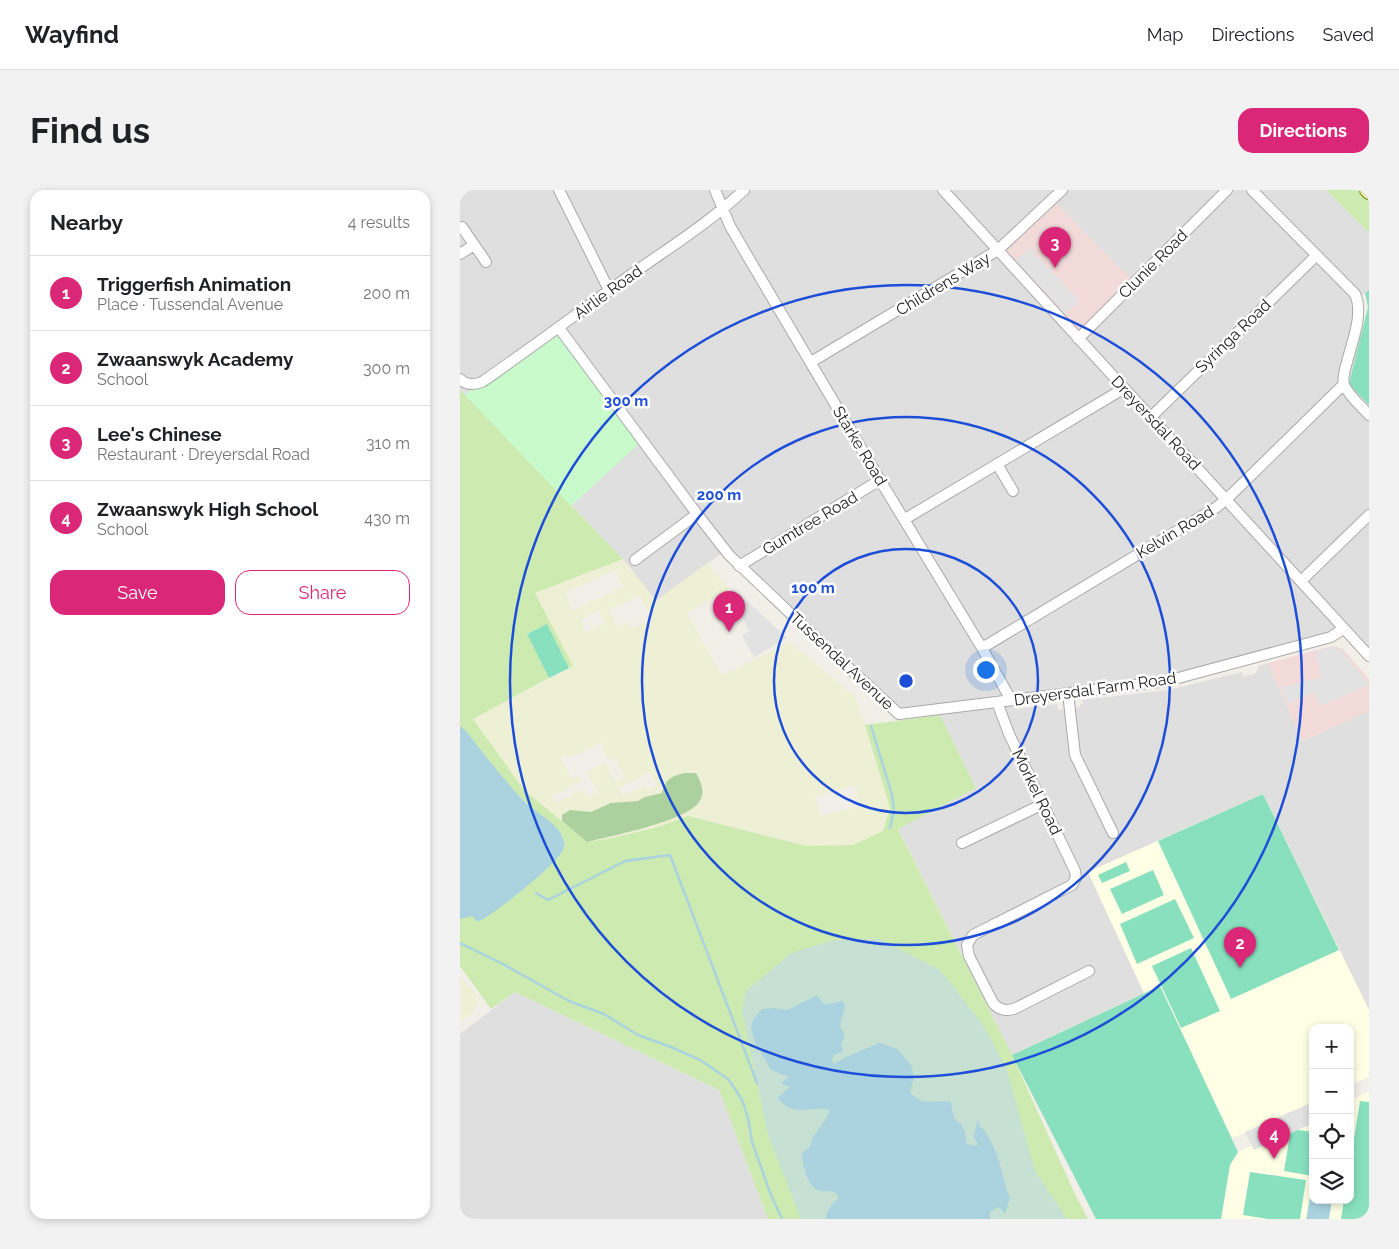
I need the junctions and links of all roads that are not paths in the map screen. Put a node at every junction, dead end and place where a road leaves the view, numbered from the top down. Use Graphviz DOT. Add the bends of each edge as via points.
graph roads {
  1 [pos="559,190"];
  2 [pos="715,190"];
  3 [pos="744,190"];
  4 [pos="943,190"];
  5 [pos="1062,190"];
  6 [pos="1227,190"];
  7 [pos="1252,190"];
  8 [pos="724,209"];
  9 [pos="462,226"];
  10 [pos="474,244"];
  11 [pos="998,250"];
  12 [pos="460,254"];
  13 [pos="1316,256"];
  14 [pos="486,262"];
  15 [pos="609,290"];
  16 [pos="559,328"];
  17 [pos="1078,339"];
  18 [pos="811,362"];
  19 [pos="464,381"];
  20 [pos="1344,384"];
  21 [pos="1124,388"];
  22 [pos="1369,415"];
  23 [pos="1151,417"];
  24 [pos="997,464"];
  25 [pos="880,480"];
  26 [pos="1013,491"];
  27 [pos="1226,499"];
  28 [pos="697,514"];
  29 [pos="1369,515"];
  30 [pos="905,519"];
  31 [pos="635,560"];
  32 [pos="739,566"];
  33 [pos="1302,581"];
  34 [pos="1343,629"];
  35 [pos="982,648"];
  36 [pos="1369,656"];
  37 [pos="1068,693"];
  38 [pos="1011,700"];
  39 [pos="997,702"];
  40 [pos="900,714"];
  41 [pos="1043,804"];
  42 [pos="1113,833"];
  43 [pos="962,843"];
  44 [pos="1089,972"];
  1 -- 15 [label="street"];
  2 -- 8 [label="street, Starke Road"];
  3 -- 8 [label="street, Airlie Road"];
  4 -- 11 [label="street, Dreyersdal Road"];
  5 -- 11 [label="street, Childrens Way"];
  6 -- 17 [label="street, Clunie Road"];
  7 -- 13 [label="street"];
  8 -- 15 [label="street, Airlie Road"];
  8 -- 18 [label="street, Starke Road" via="730,226"];
  9 -- 10 [label="street"];
  10 -- 12 [label="street"];
  10 -- 14 [label="street"];
  11 -- 17 [label="street, Dreyersdal Road"];
  11 -- 18 [label="street, Childrens Way"];
  13 -- 20 [label="street" via="1357,299 1358,319"];
  13 -- 23 [label="street, Syringa Road"];
  15 -- 16 [label="street, Airlie Road"];
  16 -- 19 [label="street, Airlie Road" via="482,382"];
  16 -- 28 [label="street, Tussendal Avenue"];
  17 -- 21 [label="street, Dreyersdal Road"];
  18 -- 25 [label="street, Starke Road"];
  20 -- 22 [label="street"];
  20 -- 27 [label="street, Kelvin Road"];
  21 -- 23 [label="street, Dreyersdal Road"];
  21 -- 24 [label="street"];
  23 -- 27 [label="street, Dreyersdal Road"];
  24 -- 26 [label="street"];
  24 -- 30 [label="street"];
  25 -- 30 [label="street, Starke Road"];
  25 -- 32 [label="street, Gumtree Road"];
  27 -- 33 [label="street, Dreyersdal Road"];
  27 -- 35 [label="street, Kelvin Road"];
  28 -- 31 [label="street"];
  28 -- 32 [label="street, Tussendal Avenue"];
  29 -- 33 [label="street"];
  30 -- 35 [label="street, Starke Road"];
  32 -- 40 [label="street, Tussendal Avenue"];
  33 -- 34 [label="street, Dreyersdal Road"];
  34 -- 36 [label="street, Dreyersdal Road"];
  34 -- 37 [label="street, Dreyersdal Farm Road" via="1331,637 1168,681"];
  35 -- 38 [label="street, Starke Road"];
  37 -- 38 [label="street, Dreyersdal Farm Road"];
  37 -- 42 [label="street" via="1075,755"];
  38 -- 39 [label="street, Dreyersdal Farm Road"];
  39 -- 40 [label="street, Dreyersdal Farm Road"];
  39 -- 41 [label="street, Morkel Road"];
  41 -- 43 [label="street"];
  41 -- 44 [label="street, Morkel Road" via="1075,870 1074,882 977,933 969,940 967,950 993,1003 1004,1010 1014,1009"];
}
